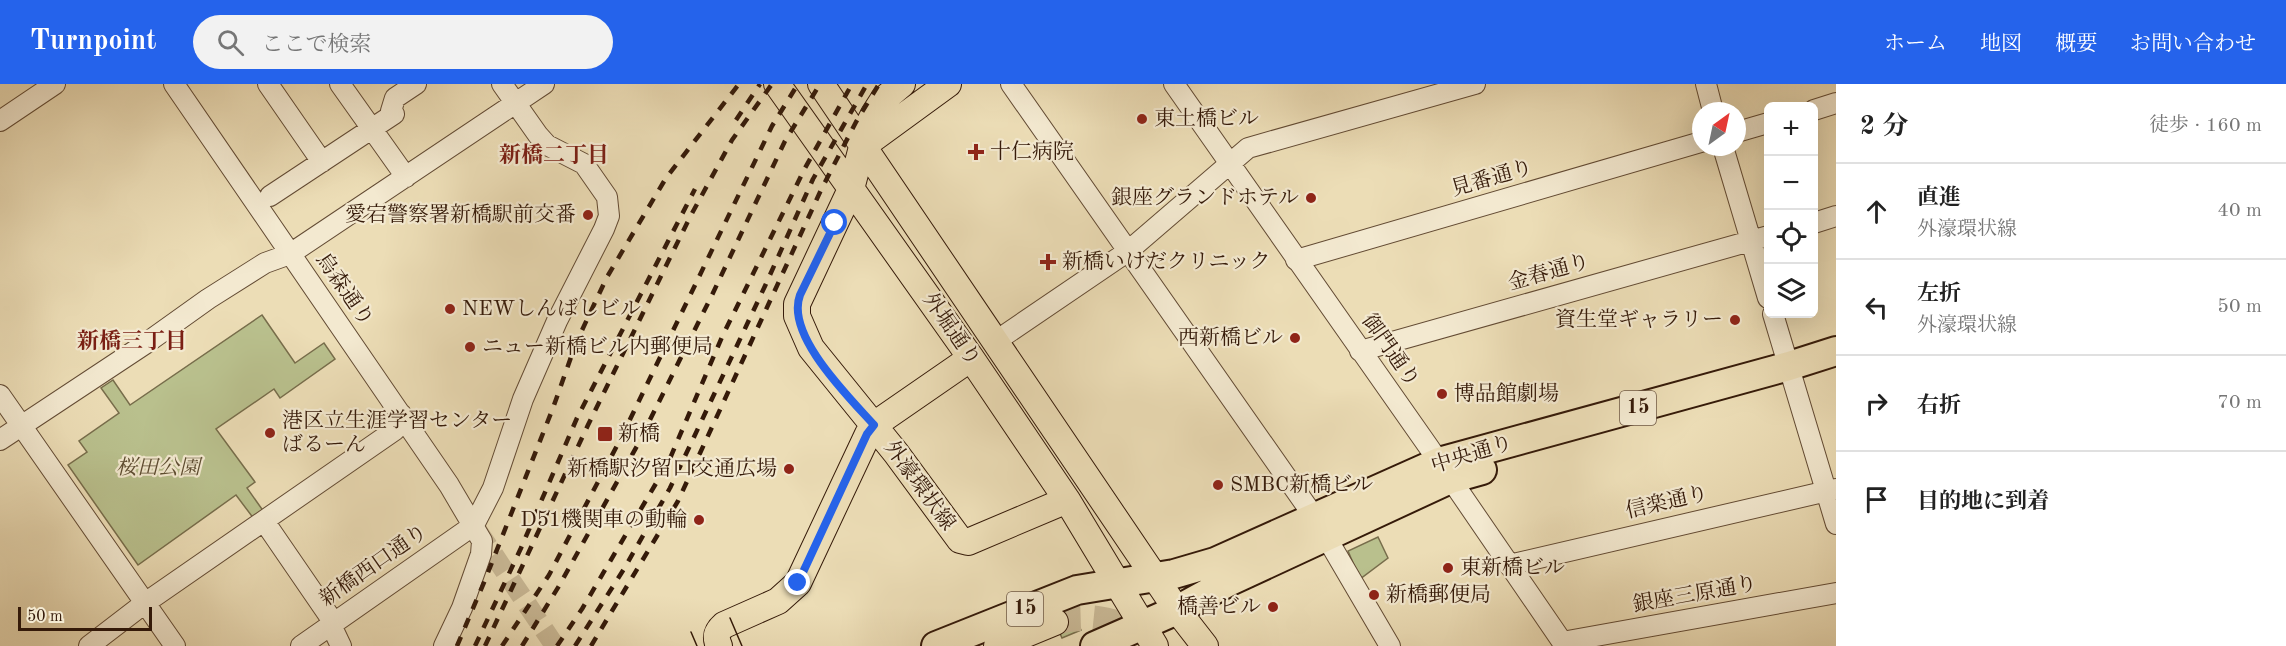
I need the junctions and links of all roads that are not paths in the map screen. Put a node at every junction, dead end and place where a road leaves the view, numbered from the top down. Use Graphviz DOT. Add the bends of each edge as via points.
graph roads {
  1 [pos="55,84"];
  2 [pos="174,84"];
  3 [pos="268,84"];
  4 [pos="340,84"];
  5 [pos="416,84"];
  6 [pos="502,84"];
  7 [pos="544,84"];
  8 [pos="777,84"];
  9 [pos="821,84"];
  10 [pos="902,84"];
  11 [pos="948,84"];
  12 [pos="1011,84"];
  13 [pos="1174,84"];
  14 [pos="1475,84"];
  15 [pos="1706,84"];
  16 [pos="1420,92"];
  17 [pos="1711,102"];
  18 [pos="516,103"];
  19 [pos="1836,103"];
  20 [pos="1818,109"];
  21 [pos="0,121"];
  22 [pos="1764,124"];
  23 [pos="371,127"];
  24 [pos="1746,129"];
  25 [pos="1692,145"];
  26 [pos="863,146"];
  27 [pos="1727,156"];
  28 [pos="322,162"];
  29 [pos="1229,162"];
  30 [pos="406,177"];
  31 [pos="851,189"];
  32 [pos="270,196"];
  33 [pos="1836,216"];
  34 [pos="1818,222"];
  35 [pos="1760,238"];
  36 [pos="1127,252"];
  37 [pos="290,254"];
  38 [pos="1296,260"];
  39 [pos="1764,268"];
  40 [pos="1774,318"];
  41 [pos="996,341"];
  42 [pos="1360,351"];
  43 [pos="1836,351"];
  44 [pos="972,358"];
  45 [pos="1836,368"];
  46 [pos="1791,374"];
  47 [pos="0,395"];
  48 [pos="401,414"];
  49 [pos="874,425"];
  50 [pos="22,426"];
  51 [pos="0,440"];
  52 [pos="1445,470"];
  53 [pos="1831,490"];
  54 [pos="1067,500"];
  55 [pos="264,521"];
  56 [pos="1836,524"];
  57 [pos="474,525"];
  58 [pos="1320,528"];
  59 [pos="1509,565"];
  60 [pos="1155,577"];
  61 [pos="1118,582"];
  62 [pos="1836,593"];
  63 [pos="145,603"];
  64 [pos="1177,610"];
  65 [pos="1055,622"];
  66 [pos="332,624"];
  67 [pos="1146,629"];
  68 [pos="713,641"];
  69 [pos="1563,644"];
  70 [pos="89,646"];
  71 [pos="175,646"];
  72 [pos="301,646"];
  73 [pos="341,646"];
  74 [pos="444,646"];
  75 [pos="936,646"];
  76 [pos="997,646"];
  77 [pos="1095,646"];
  78 [pos="1205,646"];
  79 [pos="1390,646"];
  1 -- 21 [label="street"];
  2 -- 37 [label="street, 烏森通り"];
  3 -- 28 [label="street"];
  4 -- 23 [label="street"];
  5 -- 23 [label="street" via="395,98 393,114"];
  6 -- 18 [label="street"];
  7 -- 18 [label="street"];
  8 -- 31 [label="main road, 外堀通り"];
  9 -- 26 [label="main road, 外堀通り"];
  10 -- 26 [label="main road" via="874,114"];
  11 -- 26 [label="main road"];
  12 -- 36 [label="street"];
  13 -- 29 [label="street, 御門通り"];
  14 -- 16 [label="street"];
  15 -- 17 [label="street"];
  16 -- 29 [label="street" via="1248,148"];
  18 -- 30 [label="street"];
  18 -- 57 [label="street" via="547,145 584,164 607,197 609,216 552,332 523,399 493,488"];
  19 -- 20 [label="street"];
  22 -- 24 [label="street"];
  23 -- 28 [label="street"];
  23 -- 30 [label="street"];
  25 -- 38 [label="street, 見番通り"];
  26 -- 31 [label="main road, 外濠環状線"];
  26 -- 41 [label="main road, 外堀通り"];
  27 -- 35 [label="street"];
  28 -- 32 [label="street"];
  29 -- 36 [label="street"];
  29 -- 38 [label="street, 御門通り"];
  30 -- 37 [label="street"];
  31 -- 44 [label="main road, 外堀通り"];
  31 -- 49 [label="main road, 外濠環状線" via="796,310 811,348"];
  33 -- 34 [label="street"];
  35 -- 39 [label="street"];
  35 -- 42 [label="street, 金春通り"];
  36 -- 41 [label="street"];
  36 -- 58 [label="street"];
  37 -- 48 [label="street, 烏森通り"];
  37 -- 50 [label="street" via="265,263 208,299"];
  38 -- 42 [label="street, 御門通り"];
  40 -- 46 [label="street"];
  41 -- 60 [label="main road, 外堀通り"];
  42 -- 52 [label="street, 御門通り"];
  43 -- 46 [label="highway, 中央通り / 15"];
  44 -- 49 [label="main road, 外濠環状線"];
  44 -- 54 [label="main road, 外堀通り"];
  45 -- 46 [label="highway, 中央通り / 15"];
  46 -- 52 [label="highway, 中央通り / 15"];
  46 -- 53 [label="street"];
  47 -- 50 [label="street"];
  48 -- 55 [label="street" via="395,430"];
  48 -- 57 [label="street, 烏森通り"];
  49 -- 54 [label="main road, 外濠環状線" via="964,542"];
  49 -- 68 [label="main road" via="798,583 787,595 729,623"];
  50 -- 51 [label="street"];
  50 -- 63 [label="street"];
  52 -- 58 [label="highway, 中央通り / 15"];
  52 -- 59 [label="street, 御門通り"];
  53 -- 56 [label="street"];
  53 -- 59 [label="street, 信楽通り"];
  54 -- 61 [label="main road, 外堀通り"];
  55 -- 63 [label="street"];
  55 -- 66 [label="street"];
  57 -- 66 [label="street, 新橋西口通り"];
  57 -- 74 [label="street, 烏森通り" via="483,548"];
  58 -- 60 [label="highway, 中央通り / 15" via="1194,569"];
  58 -- 64 [label="highway, 中央通り / 15"];
  58 -- 79 [label="street"];
  59 -- 69 [label="street, 御門通り"];
  60 -- 61 [label="highway, 中央通り / 15"];
  60 -- 64 [label="main road, 外堀通り"];
  61 -- 67 [label="main road, 外堀通り"];
  61 -- 75 [label="highway, 15" via="1066,594"];
  62 -- 69 [label="street, 銀座三原通り"];
  63 -- 70 [label="street"];
  63 -- 71 [label="street"];
  64 -- 67 [label="highway, 中央通り / 15"];
  64 -- 78 [label="main road, 外堀通り"];
  65 -- 76 [label="main road"];
  66 -- 72 [label="street, 新橋西口通り"];
  66 -- 73 [label="street"];
  67 -- 77 [label="highway, 15"];
}
